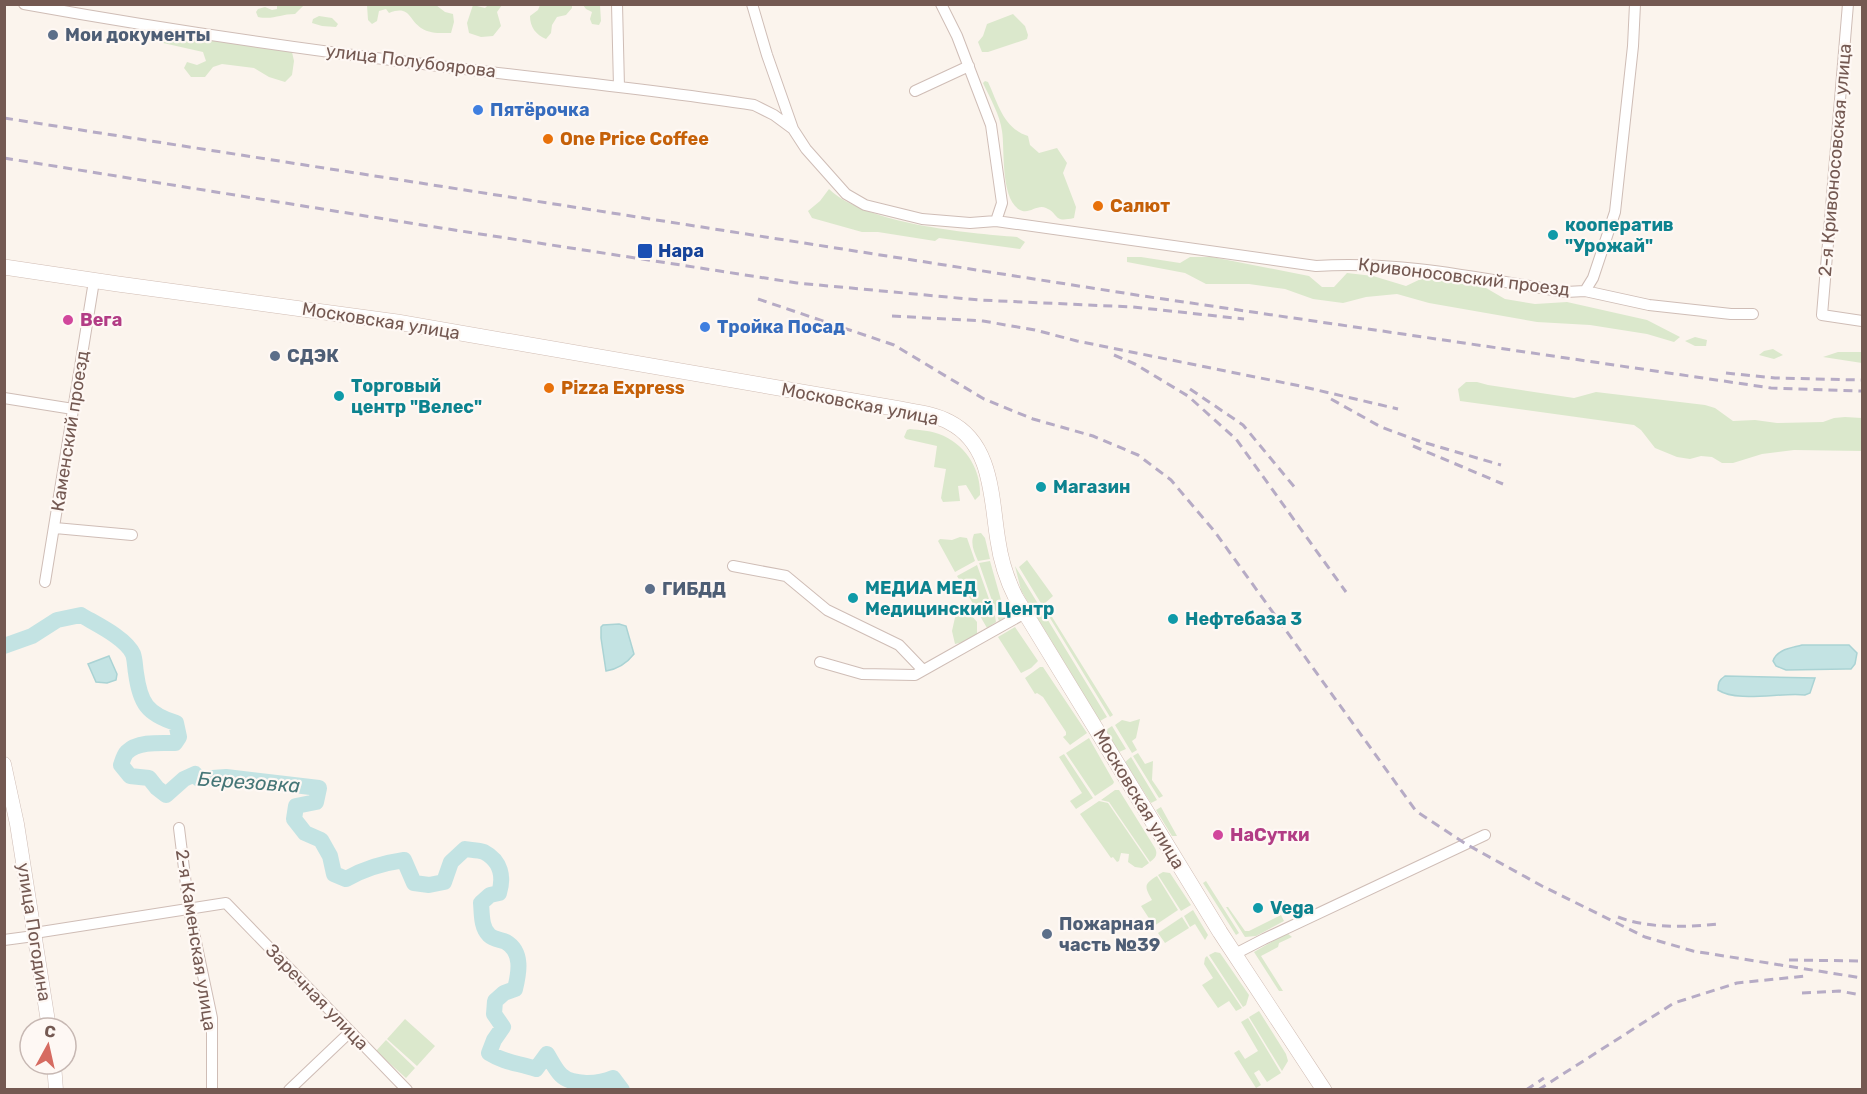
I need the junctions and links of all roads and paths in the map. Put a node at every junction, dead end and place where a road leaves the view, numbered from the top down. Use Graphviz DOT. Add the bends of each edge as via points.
graph roads {
  1 [pos="24,4"];
  2 [pos="617,4"];
  3 [pos="752,4"];
  4 [pos="941,4"];
  5 [pos="1635,4"];
  6 [pos="1848,4"];
  7 [pos="969,66"];
  8 [pos="619,87"];
  9 [pos="915,91"];
  10 [pos="793,129"];
  11 [pos="996,221"];
  12 [pos="4,267"];
  13 [pos="94,280"];
  14 [pos="1585,291"];
  15 [pos="1753,314"];
  16 [pos="1863,321"];
  17 [pos="4,398"];
  18 [pos="73,409"];
  19 [pos="55,528"];
  20 [pos="132,535"];
  21 [pos="733,566"];
  22 [pos="45,582"];
  23 [pos="1024,613"];
  24 [pos="820,662"];
  25 [pos="923,670"];
  26 [pos="4,765"];
  27 [pos="179,828"];
  28 [pos="1485,835"];
  29 [pos="189,909"];
  30 [pos="34,936"];
  31 [pos="4,940"];
  32 [pos="1235,954"];
  33 [pos="47,1016"];
  34 [pos="350,1032"];
  35 [pos="212,1089"];
  36 [pos="289,1089"];
  37 [pos="407,1089"];
  38 [pos="1324,1089"];
  1 -- 8 [label="street, улица Полубоярова" via="406,62"];
  2 -- 8 [label="street"];
  3 -- 10 [label="street"];
  4 -- 7 [label="street"];
  5 -- 14 [label="street" via="1615,212"];
  6 -- 16 [label="street, 2-я Кривоносовская улица" via="1822,315"];
  7 -- 9 [label="street"];
  7 -- 11 [label="street" via="992,125 1002,203"];
  8 -- 10 [label="street, улица Полубоярова" via="754,105"];
  10 -- 11 [label="street, Кривоносовский проезд" via="846,194 865,205 922,219"];
  11 -- 14 [label="street, Кривоносовский проезд" via="1316,266 1390,265 1566,292"];
  12 -- 13 [label="main road, Московская улица"];
  13 -- 18 [label="street, Каменский проезд"];
  13 -- 23 [label="main road, Московская улица" via="407,324 943,419 968,435 982,457 1003,568"];
  14 -- 15 [label="street, Кривоносовский проезд" via="1649,305"];
  17 -- 18 [label="street"];
  18 -- 19 [label="street, Каменский проезд"];
  19 -- 20 [label="street"];
  19 -- 22 [label="street, Каменский проезд"];
  21 -- 25 [label="street" via="786,576 827,610 899,645"];
  23 -- 25 [label="street"];
  23 -- 32 [label="main road, Московская улица"];
  24 -- 25 [label="street" via="862,674 915,675"];
  26 -- 30 [label="street, улица Погодина"];
  27 -- 29 [label="street, 2-я Каменская улица"];
  28 -- 32 [label="street"];
  29 -- 30 [label="street"];
  29 -- 34 [label="street, Заречная улица" via="226,903"];
  29 -- 35 [label="street, 2-я Каменская улица" via="212,1018"];
  30 -- 31 [label="street"];
  30 -- 33 [label="street, улица Погодина"];
  32 -- 38 [label="main road, Московская улица"];
  34 -- 36 [label="street"];
  34 -- 37 [label="street, Заречная улица"];
}
